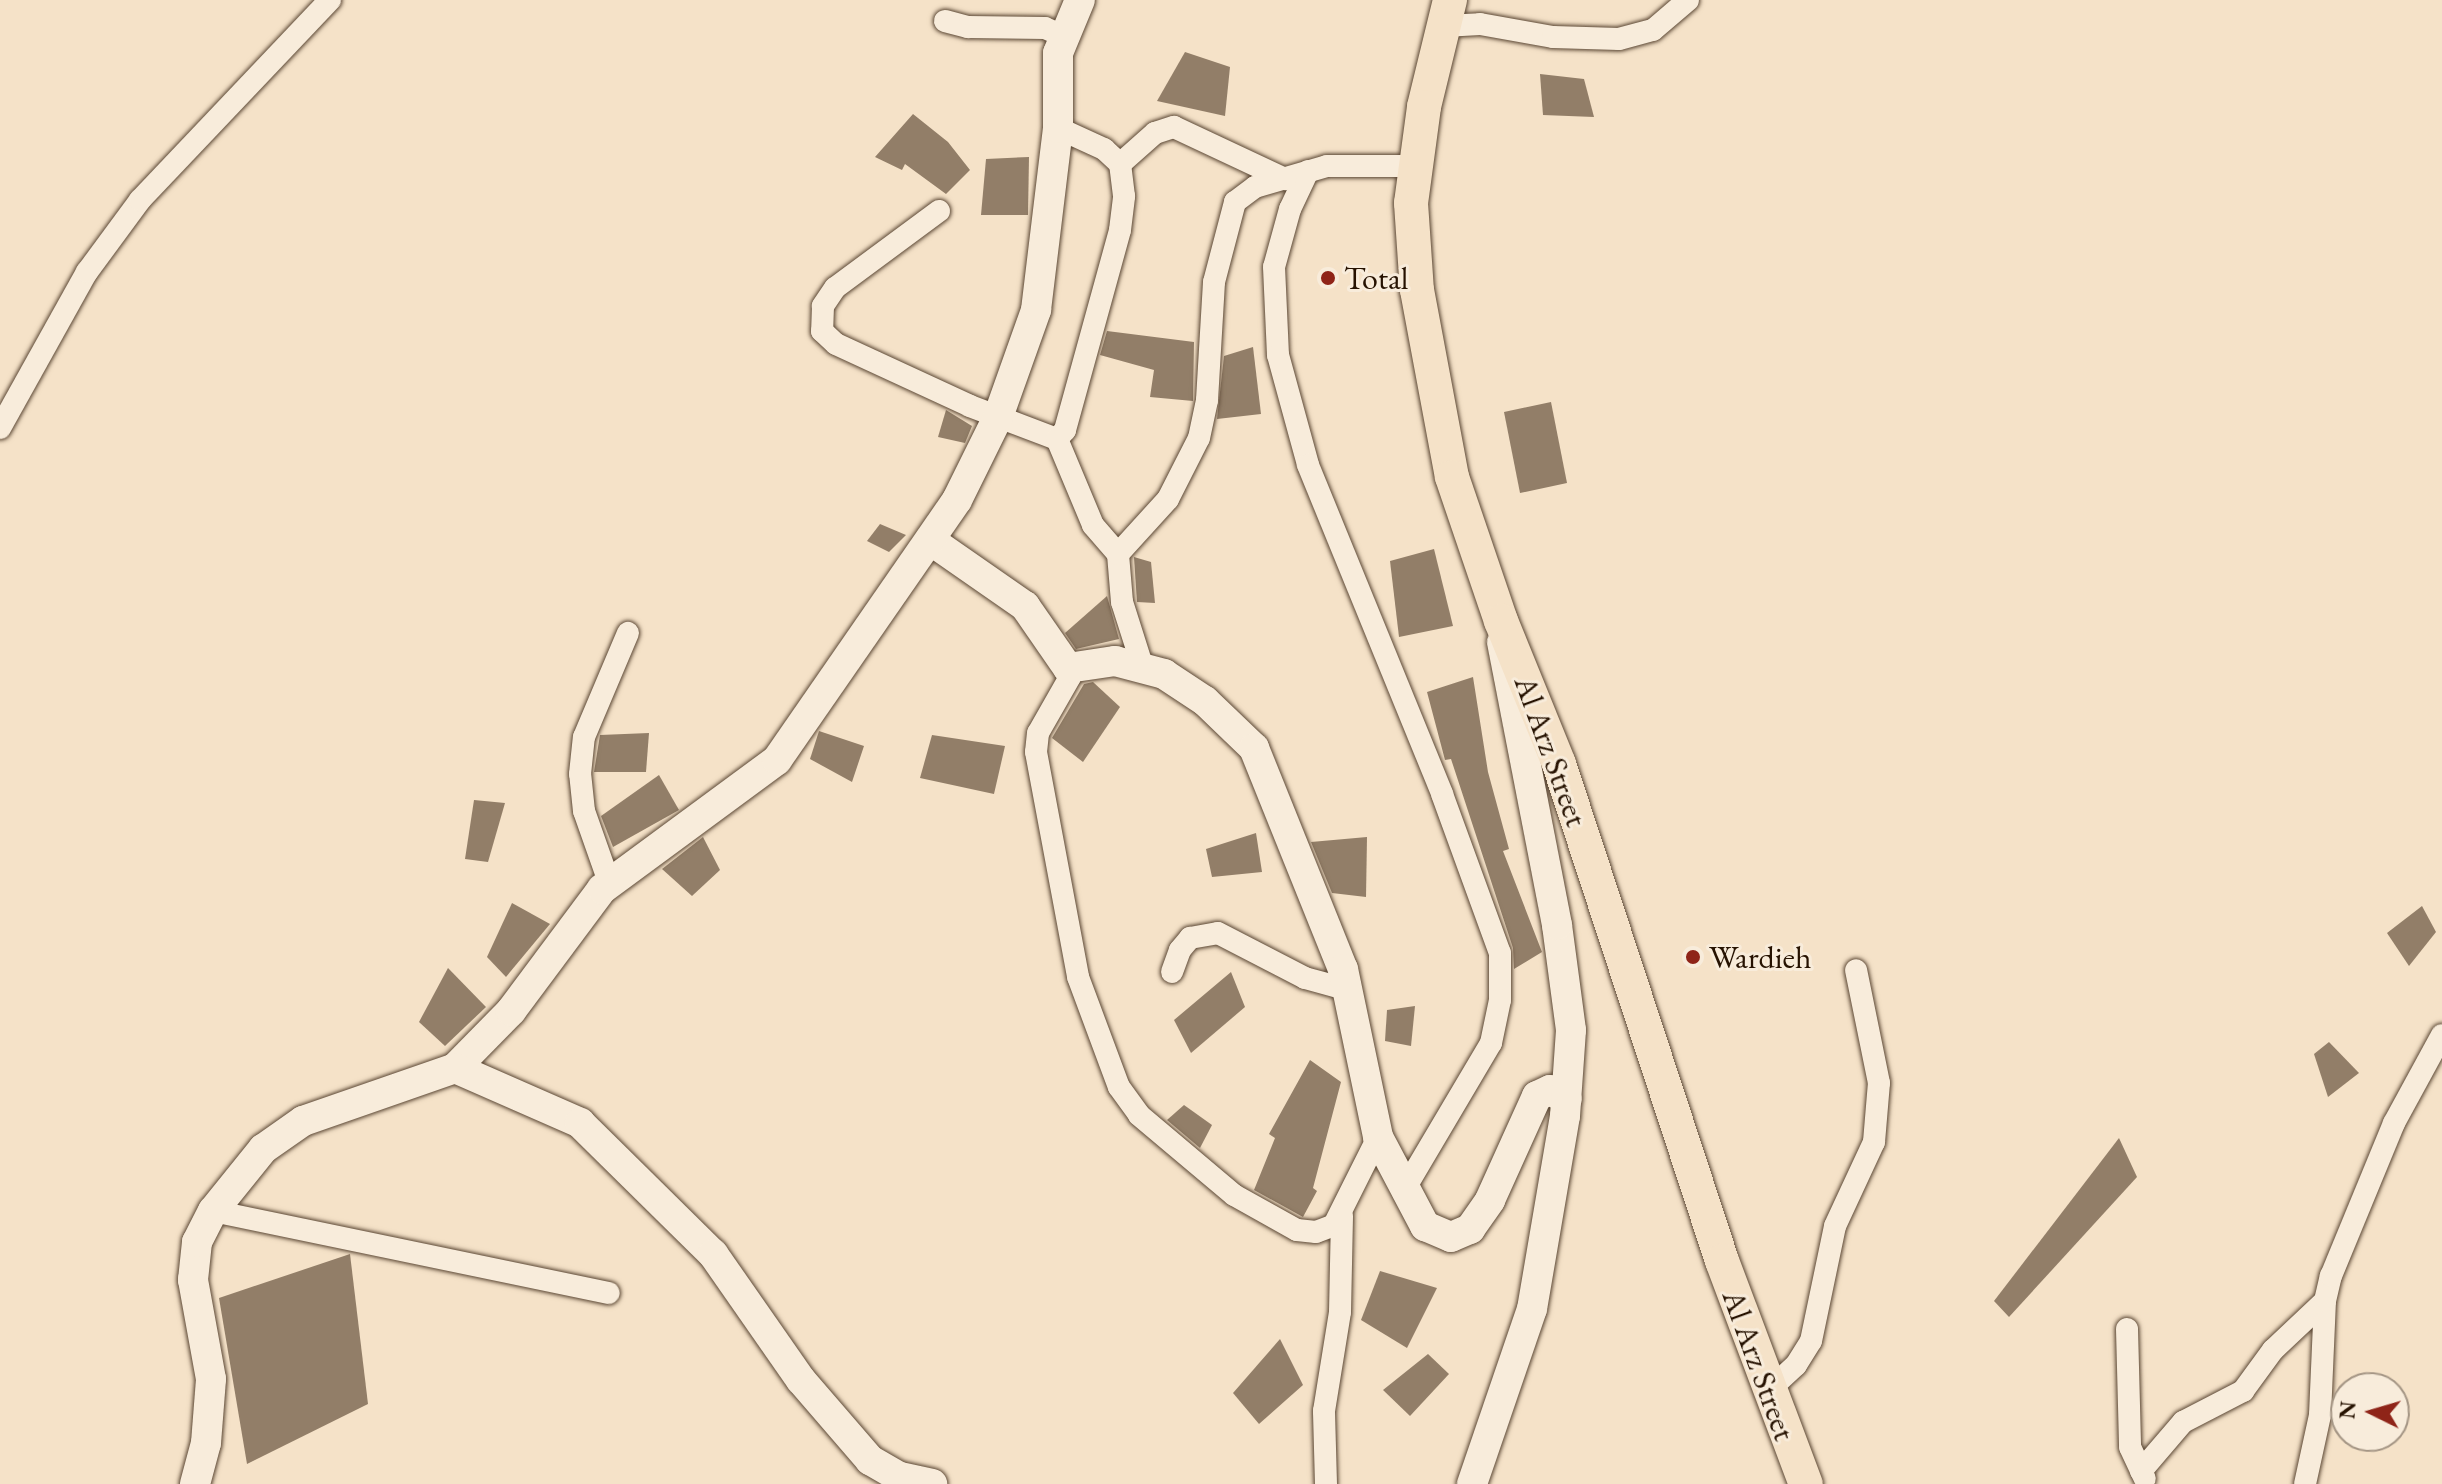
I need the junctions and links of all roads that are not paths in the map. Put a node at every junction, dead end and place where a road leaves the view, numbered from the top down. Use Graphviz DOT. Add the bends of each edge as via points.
graph roads {
  1 [pos="330,0"];
  2 [pos="1080,0"];
  3 [pos="1688,0"];
  4 [pos="1447,13"];
  5 [pos="945,21"];
  6 [pos="1063,36"];
  7 [pos="1058,128"];
  8 [pos="1120,164"];
  9 [pos="1414,166"];
  10 [pos="1308,171"];
  11 [pos="1285,179"];
  12 [pos="939,211"];
  13 [pos="998,417"];
  14 [pos="0,428"];
  15 [pos="1057,439"];
  16 [pos="930,540"];
  17 [pos="1118,554"];
  18 [pos="1501,621"];
  19 [pos="628,633"];
  20 [pos="1142,665"];
  21 [pos="1068,668"];
  22 [pos="609,882"];
  23 [pos="1856,970"];
  24 [pos="1172,972"];
  25 [pos="1349,990"];
  26 [pos="2442,1035"];
  27 [pos="455,1068"];
  28 [pos="1567,1099"];
  29 [pos="1378,1137"];
  30 [pos="1403,1192"];
  31 [pos="213,1211"];
  32 [pos="1342,1216"];
  33 [pos="609,1293"];
  34 [pos="2325,1301"];
  35 [pos="2127,1329"];
  36 [pos="1768,1391"];
  37 [pos="2144,1477"];
  38 [pos="195,1484"];
  39 [pos="932,1484"];
  40 [pos="1326,1484"];
  41 [pos="1472,1484"];
  42 [pos="1806,1484"];
  43 [pos="2305,1484"];
  1 -- 14 [label="street" via="140,200 87,272"];
  2 -- 6 [label="street"];
  3 -- 4 [label="street" via="1653,30 1619,39 1578,40 1480,24"];
  4 -- 9 [label="main road, Al Arz Street"];
  5 -- 6 [label="street" via="968,27 1045,28"];
  6 -- 7 [label="street" via="1056,75"];
  7 -- 8 [label="street" via="1104,149"];
  7 -- 13 [label="street" via="1043,280"];
  8 -- 11 [label="street" via="1160,129 1174,127"];
  8 -- 15 [label="street" via="1120,230 1065,430"];
  9 -- 10 [label="street" via="1346,164"];
  9 -- 18 [label="main road, Al Arz Street" via="1417,290 1436,404 1452,477"];
  10 -- 11 [label="street"];
  10 -- 30 [label="street" via="1290,209 1274,267 1278,355 1308,465 1442,794 1500,953 1500,1000 1491,1043"];
  11 -- 17 [label="street" via="1244,192 1230,212 1211,304 1204,421 1168,499"];
  12 -- 13 [label="street" via="835,288 823,306 822,331 836,344"];
  13 -- 15 [label="street"];
  13 -- 16 [label="street" via="957,500"];
  15 -- 17 [label="street" via="1093,525"];
  16 -- 21 [label="street" via="1025,606"];
  16 -- 22 [label="street" via="777,760 705,818"];
  17 -- 20 [label="street" via="1122,602"];
  18 -- 28 [label="street" via="1514,716 1557,925 1571,1030"];
  18 -- 36 [label="main road, Al Arz Street" via="1559,764"];
  19 -- 22 [label="street" via="584,737 580,774 584,811"];
  20 -- 21 [label="street" via="1115,661"];
  20 -- 25 [label="street" via="1184,684 1254,748"];
  21 -- 32 [label="street" via="1070,677 1044,717 1036,752 1078,977 1119,1087 1167,1140 1234,1195 1281,1223 1316,1232"];
  22 -- 27 [label="street" via="511,1011"];
  23 -- 36 [label="street" via="1879,1083 1874,1142 1835,1226 1811,1341 1796,1365"];
  24 -- 25 [label="street" via="1190,938 1218,933 1305,978"];
  25 -- 29 [label="street"];
  26 -- 34 [label="street" via="2365,1186"];
  27 -- 31 [label="street" via="303,1121 263,1149"];
  27 -- 39 [label="street" via="580,1123 713,1254 801,1380 870,1460 900,1477"];
  28 -- 30 [label="street" via="1550,1090 1537,1096 1479,1220 1460,1235 1442,1235 1425,1226"];
  28 -- 41 [label="street" via="1525,1339"];
  29 -- 30 [label="street"];
  29 -- 32 [label="street"];
  31 -- 33 [label="street"];
  31 -- 38 [label="street" via="197,1242 193,1280 211,1379 206,1443"];
  32 -- 40 [label="street" via="1340,1312 1324,1411"];
  34 -- 37 [label="street" via="2273,1350 2243,1391 2183,1422"];
  34 -- 43 [label="street" via="2320,1415"];
  35 -- 37 [label="street" via="2130,1447"];
  36 -- 42 [label="main road, Al Arz Street"];
}
